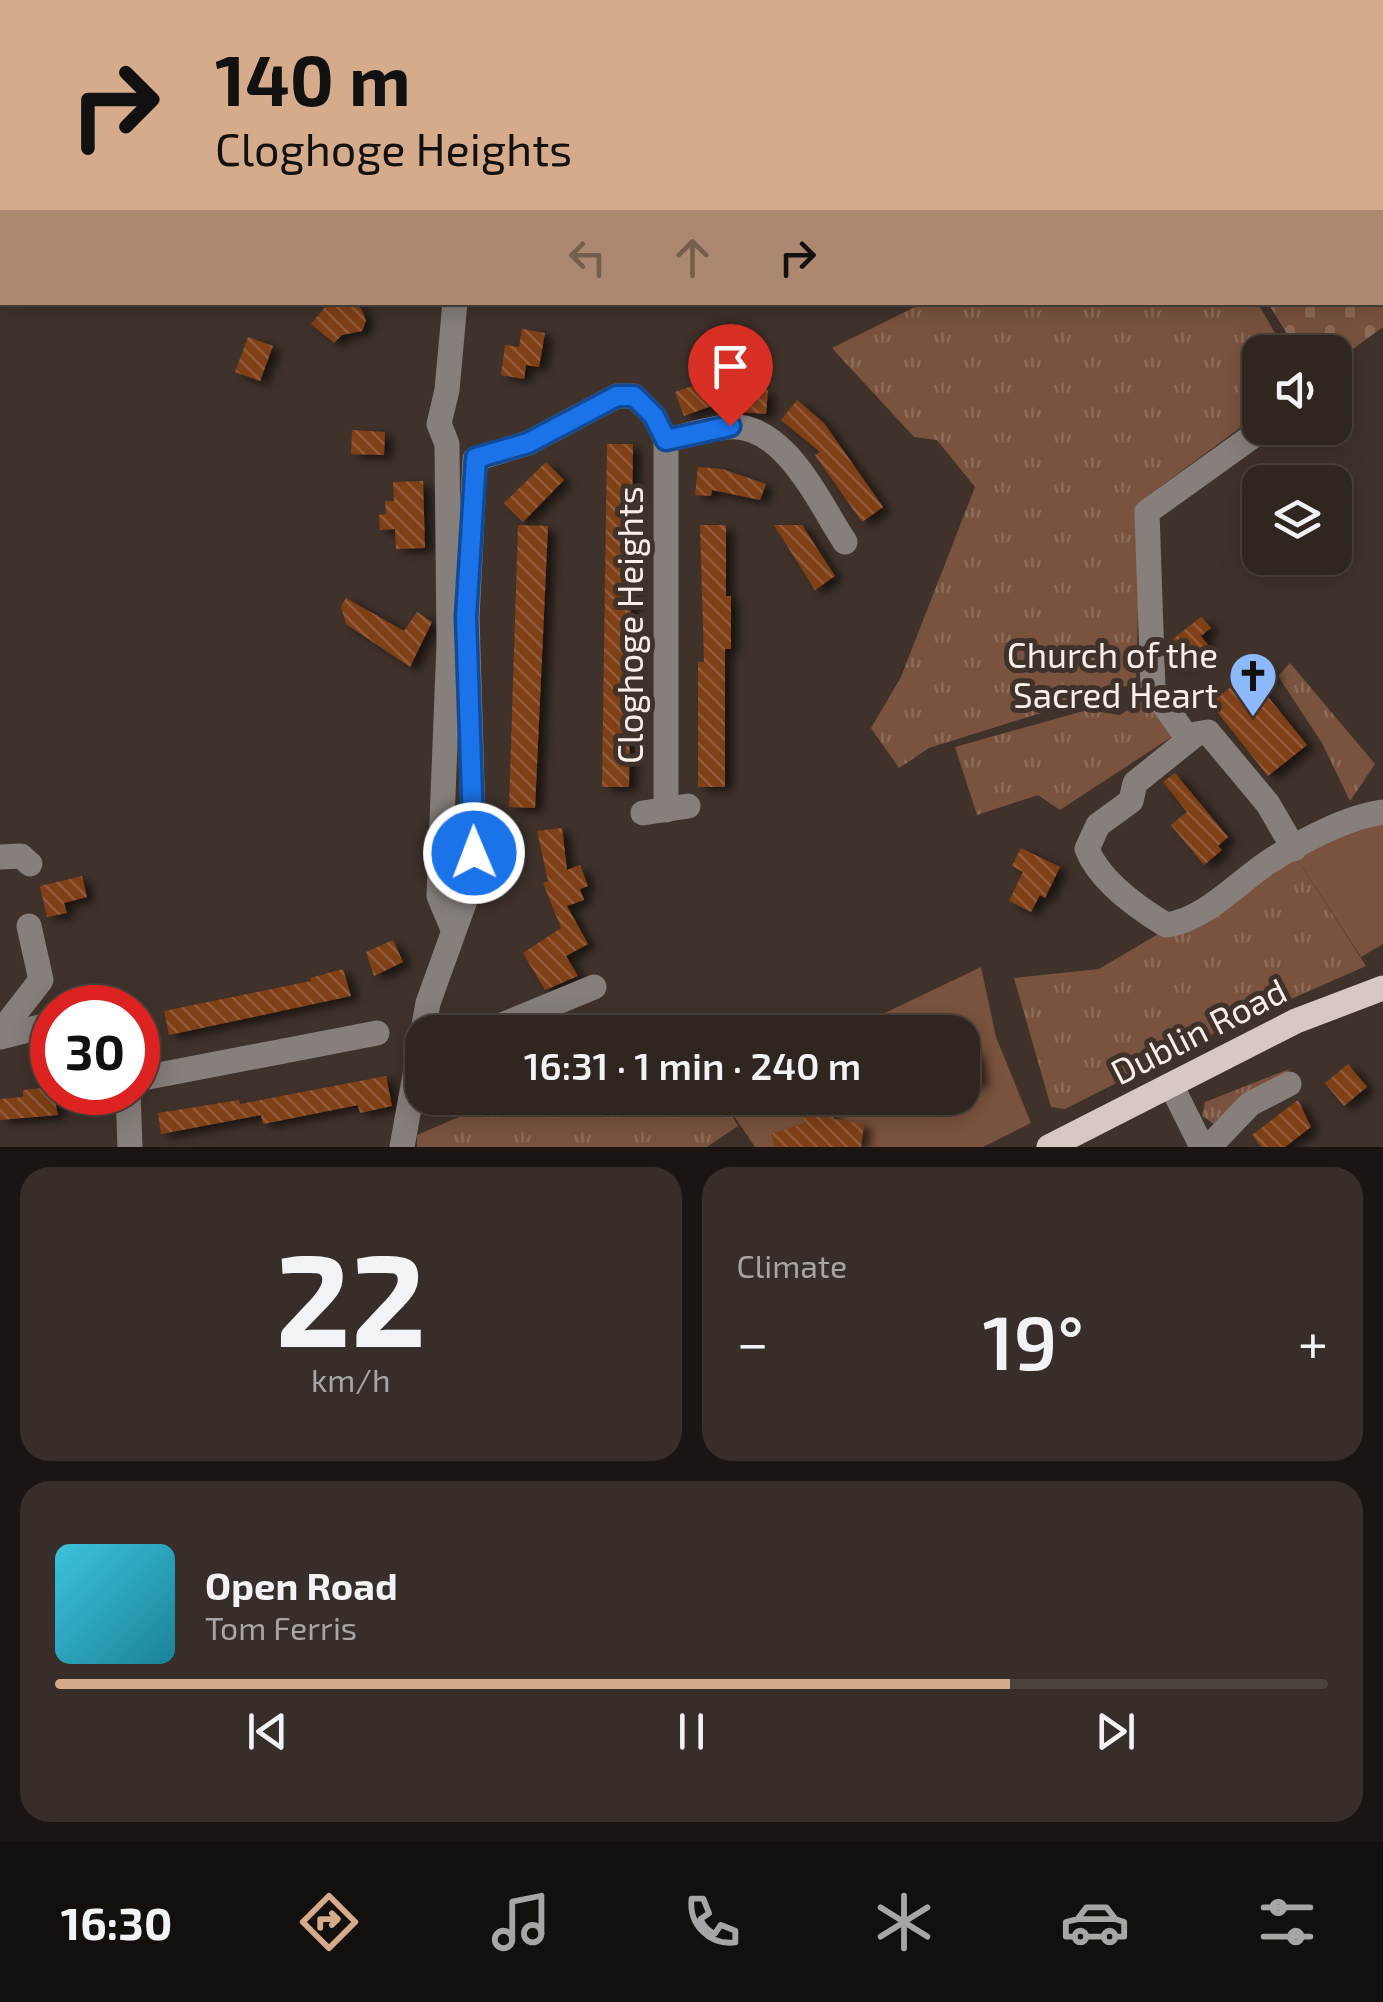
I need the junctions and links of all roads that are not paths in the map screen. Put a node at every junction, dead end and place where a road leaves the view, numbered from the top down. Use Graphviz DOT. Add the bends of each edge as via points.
graph roads {
  1 [pos="455,305"];
  2 [pos="666,440"];
  3 [pos="1242,444"];
  4 [pos="845,542"];
  5 [pos="1188,740"];
  6 [pos="666,810"];
  7 [pos="1383,812"];
  8 [pos="1282,855"];
  9 [pos="0,856"];
  10 [pos="30,864"];
  11 [pos="30,926"];
  12 [pos="452,927"];
  13 [pos="594,987"];
  14 [pos="1383,988"];
  15 [pos="426,1015"];
  16 [pos="526,1015"];
  17 [pos="30,1029"];
  18 [pos="377,1033"];
  19 [pos="0,1035"];
  20 [pos="160,1075"];
  21 [pos="1289,1084"];
  22 [pos="1171,1085"];
  23 [pos="129,1115"];
  24 [pos="411,1115"];
  25 [pos="130,1147"];
  26 [pos="402,1147"];
  27 [pos="1049,1147"];
  28 [pos="1205,1147"];
  1 -- 12 [label="street" via="438,424 447,444 450,644 439,896"];
  2 -- 4 [label="street, Cloghoge Heights" via="730,426 762,434 796,468"];
  2 -- 6 [label="street, Cloghoge Heights"];
  2 -- 12 [label="street, Cloghoge Heights" via="634,396 617,396 528,443 476,458 466,617 474,853 468,892"];
  3 -- 5 [label="street" via="1146,512 1152,689"];
  5 -- 8 [label="street" via="1208,732 1219,743 1268,804"];
  5 -- 8 [label="street" via="1135,783 1131,801 1098,825 1087,849 1092,861 1166,926 1194,916"];
  7 -- 8 [label="street"];
  9 -- 10 [label="street" via="21,856"];
  11 -- 19 [label="street" via="41,980"];
  12 -- 15 [label="street, Cloghoge Heights"];
  13 -- 16 [label="street"];
  14 -- 22 [label="main road, Dublin Road" via="1296,1020"];
  17 -- 19 [label="street"];
  18 -- 20 [label="street"];
  21 -- 28 [label="street" via="1250,1104"];
  22 -- 27 [label="main road, Dublin Road"];
  22 -- 28 [label="street"];
  23 -- 25 [label="street"];
  24 -- 26 [label="street, Cloghoge Heights"];
}
